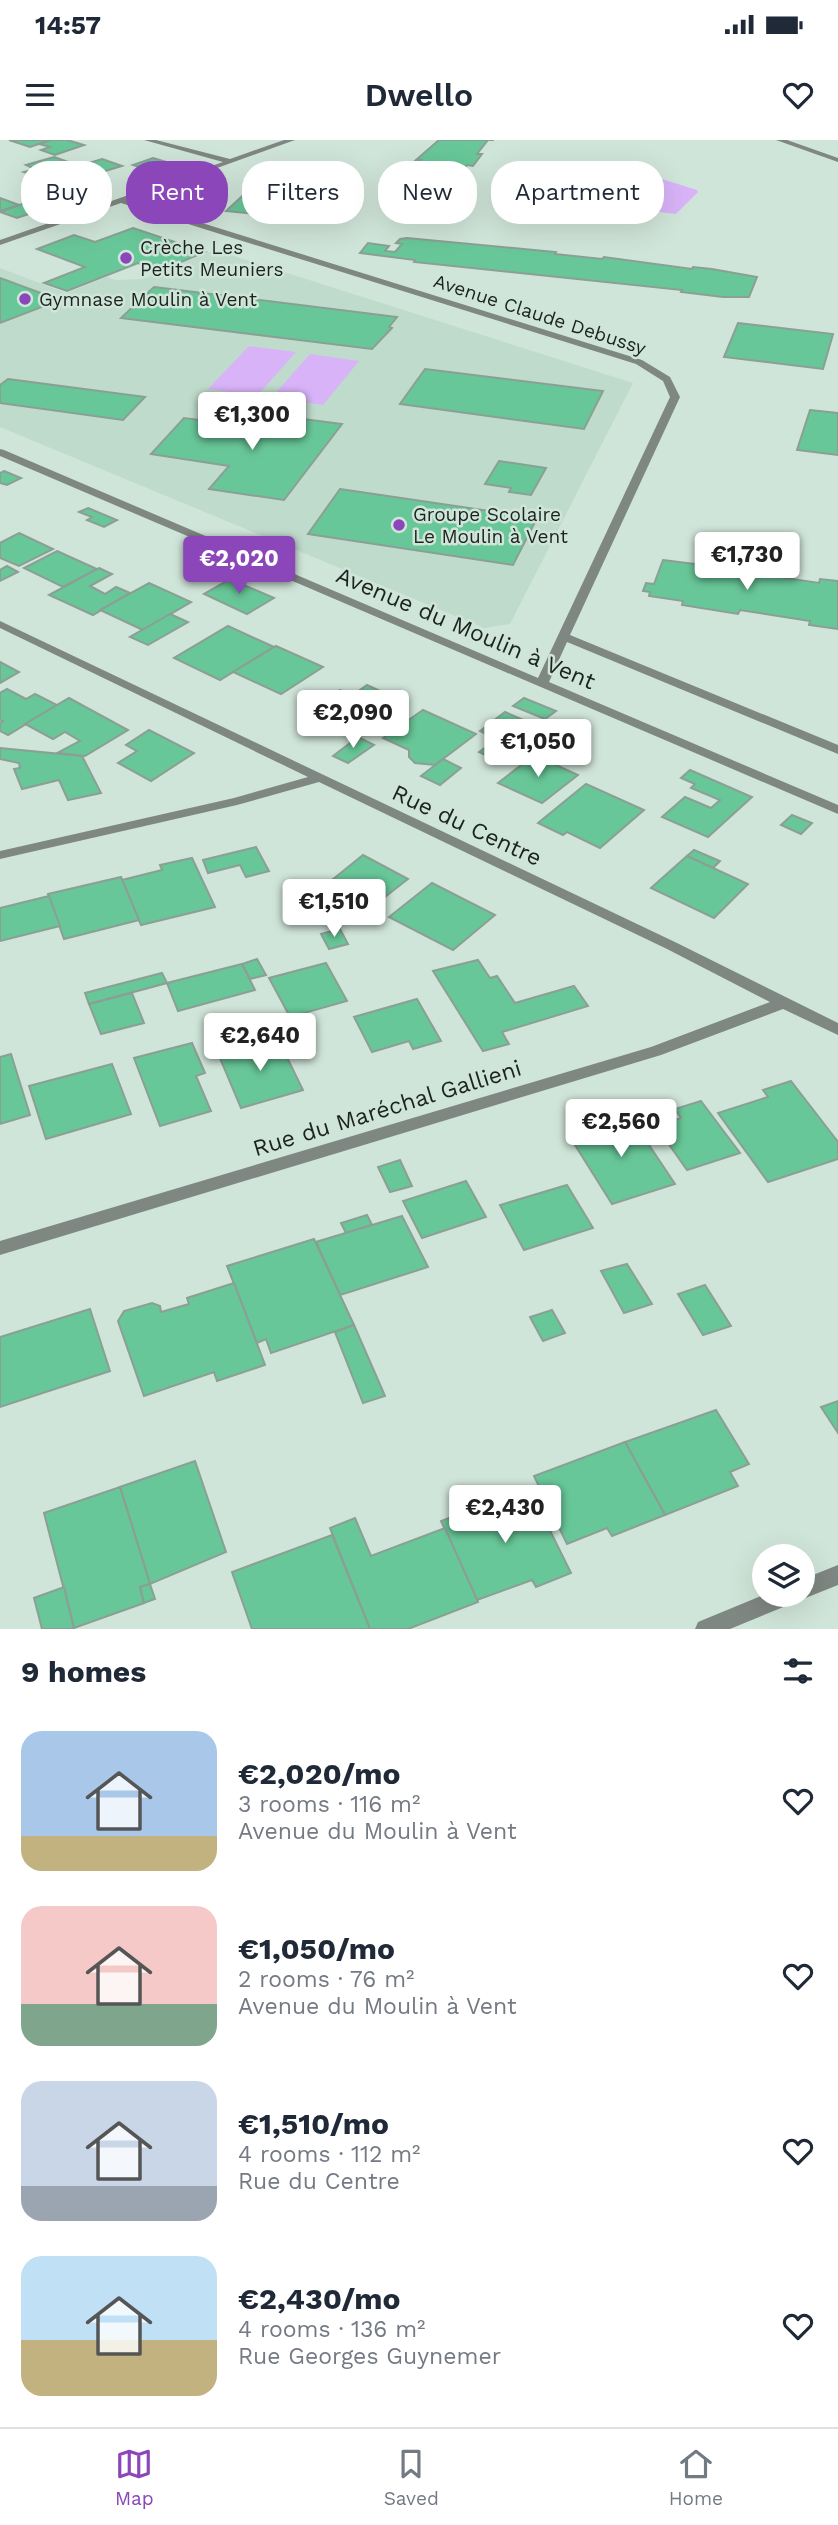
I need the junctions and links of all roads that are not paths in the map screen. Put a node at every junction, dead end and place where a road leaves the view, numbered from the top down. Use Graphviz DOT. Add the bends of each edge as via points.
graph roads {
  1 [pos="148,140"];
  2 [pos="291,140"];
  3 [pos="780,140"];
  4 [pos="838,160"];
  5 [pos="229,162"];
  6 [pos="120,200"];
  7 [pos="3,240"];
  8 [pos="0,452"];
  9 [pos="0,624"];
  10 [pos="563,636"];
  11 [pos="542,683"];
  12 [pos="838,750"];
  13 [pos="318,778"];
  14 [pos="838,810"];
  15 [pos="0,855"];
  16 [pos="783,1003"];
  17 [pos="838,1030"];
  18 [pos="0,1248"];
  19 [pos="838,1575"];
  20 [pos="815,1584"];
  21 [pos="758,1607"];
  22 [pos="705,1629"];
  1 -- 5 [label="street"];
  2 -- 5 [label="street"];
  3 -- 4 [label="street"];
  5 -- 6 [label="street"];
  6 -- 7 [label="street"];
  6 -- 10 [label="street, Avenue Claude Debussy" via="639,362 663,374 675,397"];
  8 -- 11 [label="street, Avenue du Moulin à Vent"];
  9 -- 13 [label="street, Rue du Centre"];
  10 -- 11 [label="street, Avenue Claude Debussy"];
  10 -- 12 [label="street"];
  11 -- 14 [label="street, Avenue du Moulin à Vent"];
  13 -- 15 [label="street"];
  13 -- 16 [label="street, Rue du Centre"];
  16 -- 17 [label="street, Rue du Centre"];
  16 -- 18 [label="street, Rue du Maréchal Gallieni" via="656,1051"];
  19 -- 20 [label="street"];
  21 -- 22 [label="street"];
}
